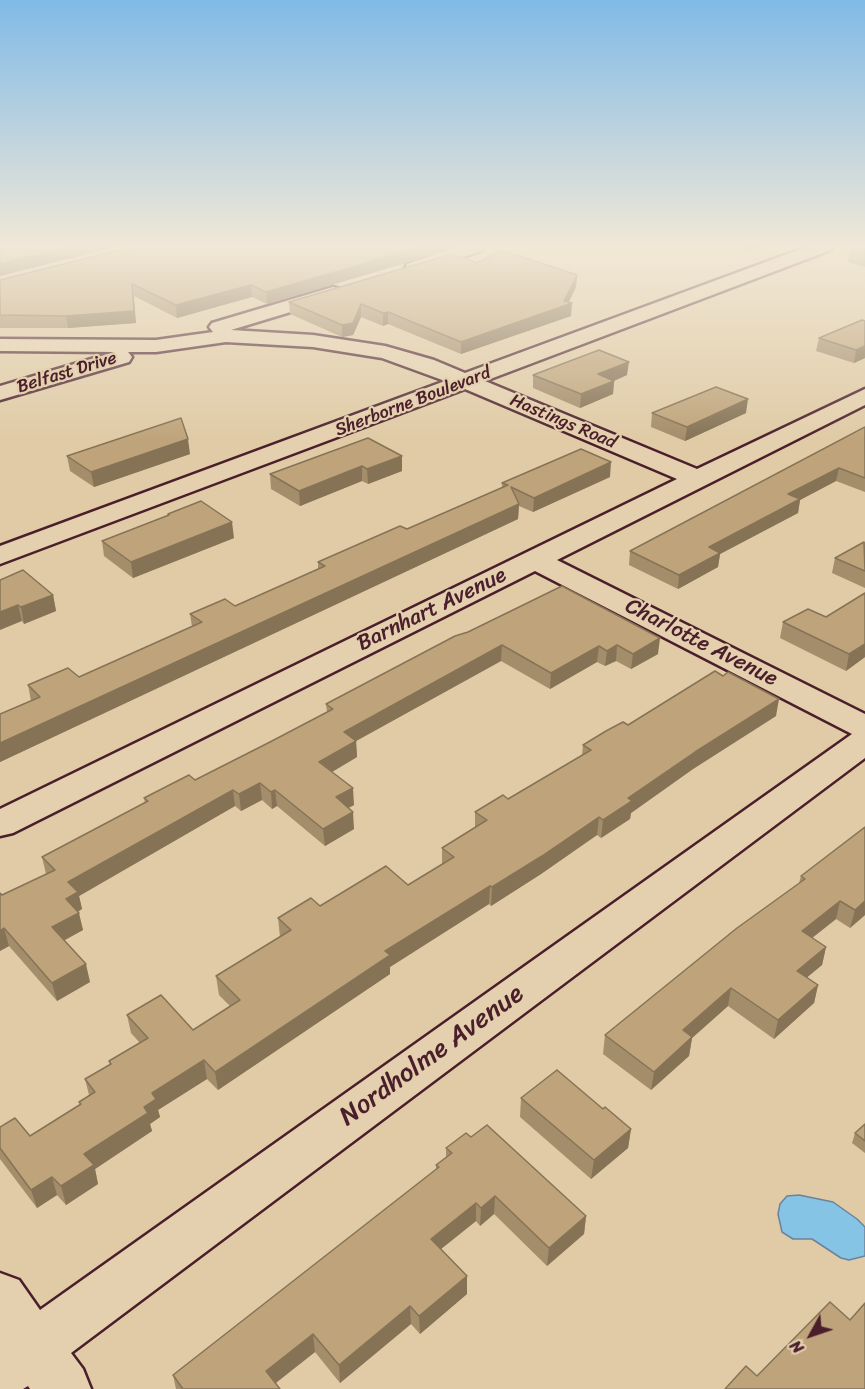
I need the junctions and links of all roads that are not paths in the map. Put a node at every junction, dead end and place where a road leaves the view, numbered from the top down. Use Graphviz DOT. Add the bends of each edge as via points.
graph roads {
  1 [pos="272,311"];
  2 [pos="649,311"];
  3 [pos="0,345"];
  4 [pos="156,346"];
  5 [pos="466,382"];
  6 [pos="0,393"];
  7 [pos="865,396"];
  8 [pos="697,478"];
  9 [pos="0,556"];
  10 [pos="536,560"];
  11 [pos="865,727"];
  12 [pos="865,741"];
  13 [pos="0,824"];
  14 [pos="0,1298"];
  15 [pos="32,1370"];
  1 -- 4 [label="street, Belfast Drive"];
  2 -- 5 [label="street, Sherborne Boulevard"];
  3 -- 4 [label="street, Hastings Road"];
  4 -- 5 [label="street, Hastings Road" via="226,336 313,341 385,352"];
  4 -- 6 [label="street, Belfast Drive"];
  5 -- 8 [label="street, Hastings Road"];
  5 -- 9 [label="street, Sherborne Boulevard"];
  7 -- 8 [label="street, Barnhart Avenue"];
  8 -- 10 [label="street, Barnhart Avenue"];
  10 -- 11 [label="street, Charlotte Avenue"];
  10 -- 13 [label="street, Barnhart Avenue"];
  12 -- 15 [label="street, Nordholme Avenue"];
  14 -- 15 [label="street"];
}
